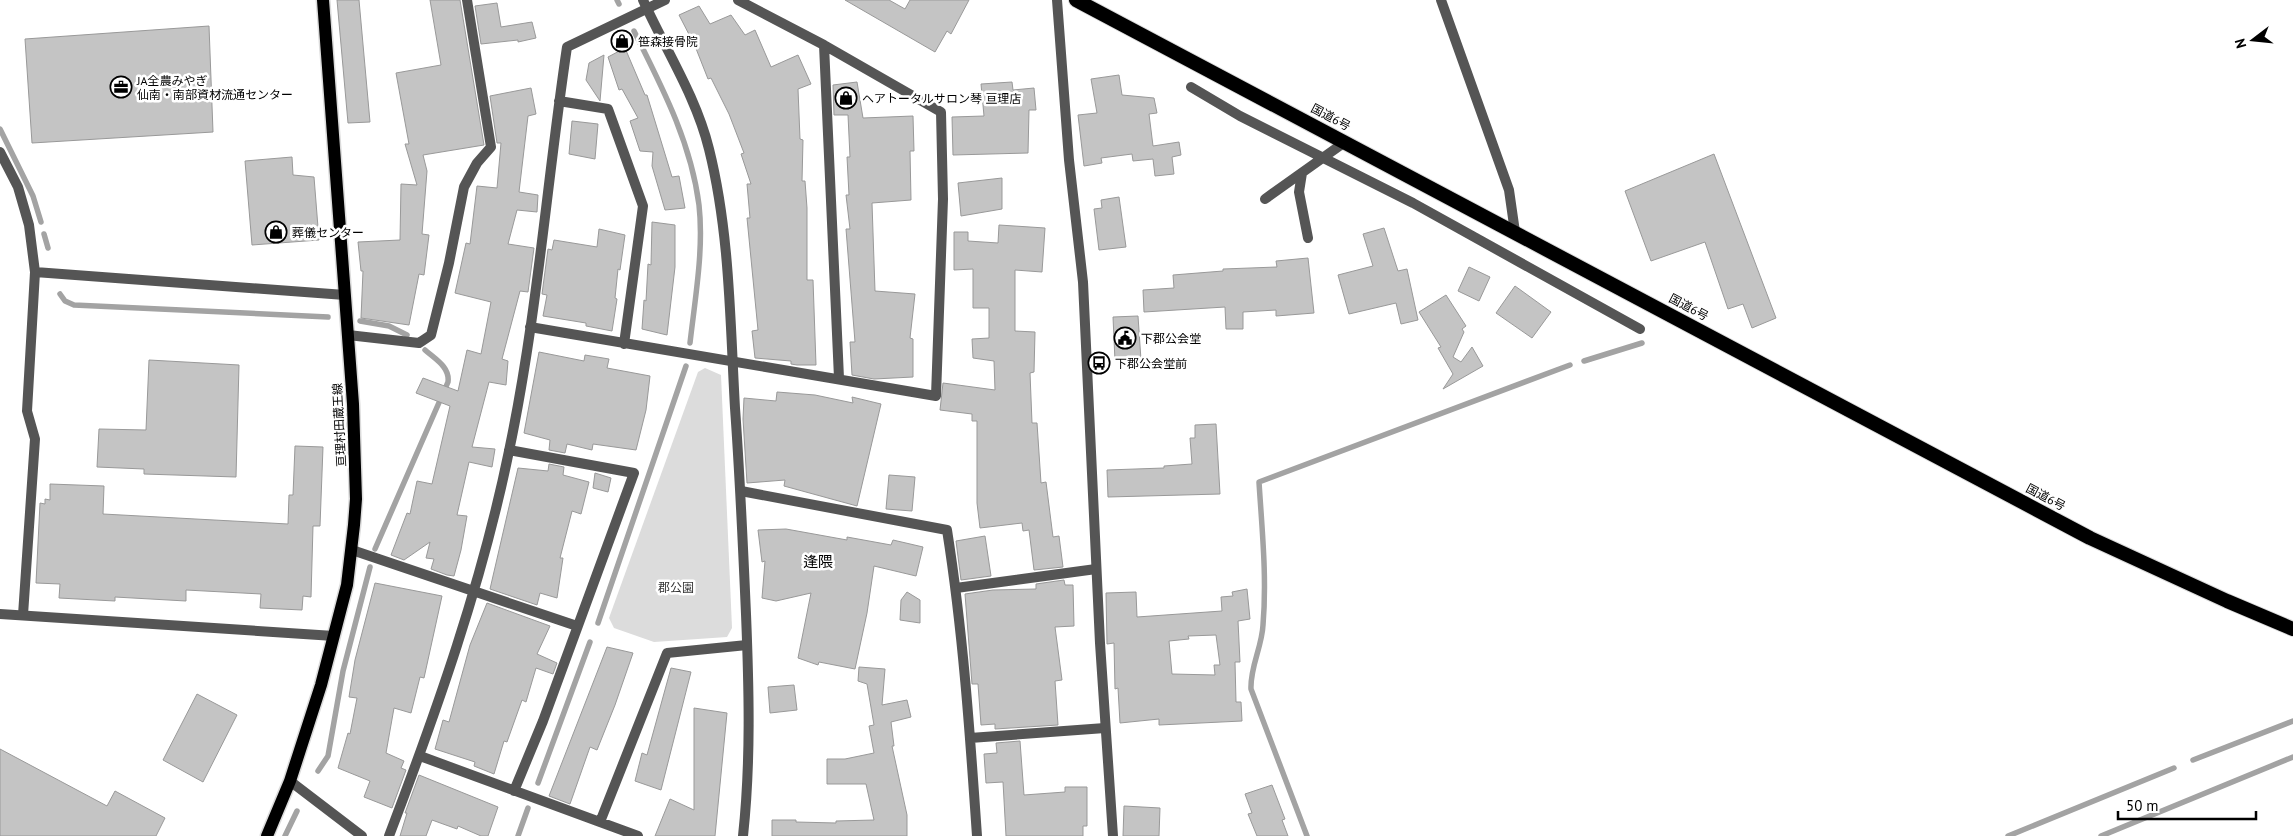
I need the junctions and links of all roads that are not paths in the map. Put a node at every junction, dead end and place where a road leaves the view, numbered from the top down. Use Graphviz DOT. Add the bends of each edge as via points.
graph roads {
  1 [pos="323,0"];
  2 [pos="467,0"];
  3 [pos="665,0"];
  4 [pos="738,0"];
  5 [pos="1057,0"];
  6 [pos="1076,0"];
  7 [pos="1441,0"];
  8 [pos="645,5"];
  9 [pos="824,45"];
  10 [pos="1190,87"];
  11 [pos="559,101"];
  12 [pos="1345,142"];
  13 [pos="0,152"];
  14 [pos="1322,158"];
  15 [pos="1302,172"];
  16 [pos="1265,199"];
  17 [pos="1515,232"];
  18 [pos="1308,238"];
  19 [pos="35,272"];
  20 [pos="345,295"];
  21 [pos="530,328"];
  22 [pos="1640,329"];
  23 [pos="348,335"];
  24 [pos="624,344"];
  25 [pos="732,363"];
  26 [pos="840,378"];
  27 [pos="510,450"];
  28 [pos="741,490"];
  29 [pos="352,550"];
  30 [pos="1096,569"];
  31 [pos="956,588"];
  32 [pos="473,592"];
  33 [pos="0,614"];
  34 [pos="23,615"];
  35 [pos="577,626"];
  36 [pos="2293,629"];
  37 [pos="334,636"];
  38 [pos="747,645"];
  39 [pos="1105,728"];
  40 [pos="970,738"];
  41 [pos="420,756"];
  42 [pos="290,781"];
  43 [pos="514,790"];
  44 [pos="600,822"];
  45 [pos="267,836"];
  46 [pos="362,836"];
  47 [pos="390,836"];
  48 [pos="638,836"];
  49 [pos="742,836"];
  50 [pos="977,836"];
  51 [pos="1113,836"];
  1 -- 20 [label="main road, 亘理村田蔵王線"];
  2 -- 23 [label="street" via="491,147 477,163 464,187 431,335 419,343"];
  3 -- 8 [label="street"];
  4 -- 9 [label="street"];
  5 -- 30 [label="street" via="1069,160 1083,282"];
  6 -- 12 [label="highway, 国道6号"];
  7 -- 17 [label="street" via="1509,190"];
  8 -- 11 [label="street" via="567,47"];
  8 -- 25 [label="street" via="688,92 708,146 720,195"];
  9 -- 26 [label="street"];
  9 -- 26 [label="street" via="940,112 942,217 936,396"];
  10 -- 14 [label="street"];
  11 -- 21 [label="street"];
  11 -- 24 [label="street" via="608,109 643,206"];
  12 -- 14 [label="street"];
  12 -- 17 [label="highway, 国道6号"];
  13 -- 19 [label="street" via="18,187 29,225"];
  14 -- 15 [label="street"];
  14 -- 22 [label="street" via="1413,203"];
  15 -- 16 [label="street"];
  15 -- 18 [label="street" via="1299,192"];
  17 -- 36 [label="highway, 国道6号" via="2090,538"];
  19 -- 20 [label="street"];
  19 -- 34 [label="street" via="26,411 35,439"];
  20 -- 23 [label="main road, 亘理村田蔵王線"];
  21 -- 24 [label="street"];
  21 -- 27 [label="street"];
  23 -- 29 [label="main road, 亘理村田蔵王線" via="356,498"];
  24 -- 25 [label="street"];
  25 -- 26 [label="street"];
  25 -- 28 [label="street"];
  27 -- 32 [label="street"];
  27 -- 35 [label="street" via="634,473"];
  28 -- 31 [label="street" via="946,530"];
  28 -- 38 [label="street"];
  29 -- 32 [label="street"];
  29 -- 37 [label="main road, 亘理村田蔵王線"];
  30 -- 31 [label="street"];
  30 -- 39 [label="street"];
  31 -- 40 [label="street"];
  32 -- 35 [label="street"];
  32 -- 41 [label="street"];
  33 -- 34 [label="street"];
  34 -- 37 [label="street"];
  35 -- 43 [label="street"];
  37 -- 42 [label="main road, 亘理村田蔵王線" via="308,731"];
  38 -- 44 [label="street" via="668,653"];
  38 -- 49 [label="street" via="750,751"];
  39 -- 40 [label="street"];
  39 -- 51 [label="street"];
  40 -- 50 [label="street"];
  41 -- 43 [label="street"];
  41 -- 47 [label="street"];
  42 -- 45 [label="main road, 亘理村田蔵王線"];
  42 -- 46 [label="street"];
  43 -- 44 [label="street"];
  44 -- 48 [label="street"];
}
